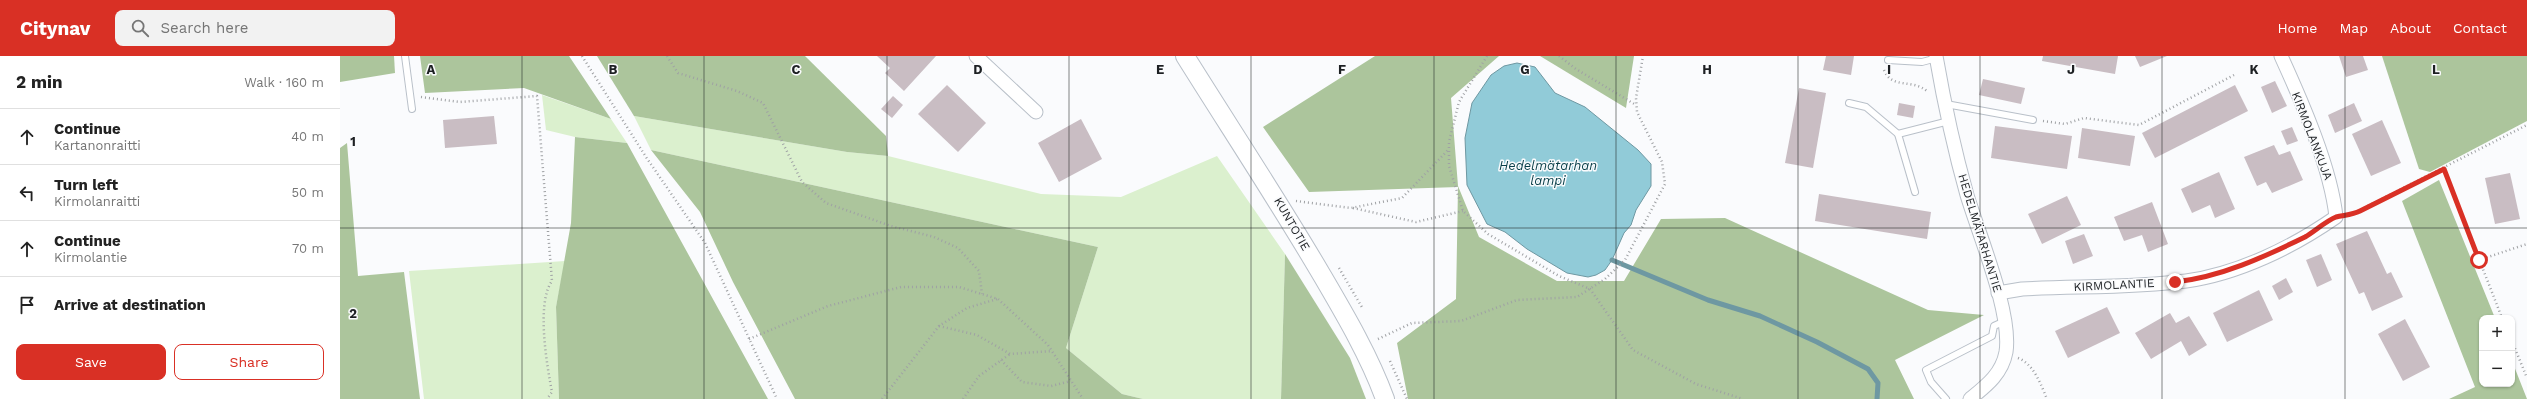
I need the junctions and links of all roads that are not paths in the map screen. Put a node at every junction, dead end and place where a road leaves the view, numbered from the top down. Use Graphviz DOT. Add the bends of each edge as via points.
graph roads {
  1 [pos="405,56"];
  2 [pos="976,56"];
  3 [pos="1185,56"];
  4 [pos="2281,56"];
  5 [pos="1936,57"];
  6 [pos="1888,60"];
  7 [pos="1848,103"];
  8 [pos="1946,104"];
  9 [pos="412,109"];
  10 [pos="1036,112"];
  11 [pos="1949,120"];
  12 [pos="2033,120"];
  13 [pos="1898,134"];
  14 [pos="1915,192"];
  15 [pos="2336,217"];
  16 [pos="1998,293"];
  17 [pos="2005,320"];
  18 [pos="1385,399"];
  19 [pos="1946,399"];
  20 [pos="1970,399"];
  1 -- 9 [label="lane"];
  2 -- 10 [label="street"];
  3 -- 18 [label="street, KUNTOTIE" via="1275,195 1334,296 1378,380"];
  4 -- 15 [label="street, KIRMOLANKUJA" via="2326,170 2334,194"];
  5 -- 6 [label="lane" via="1922,62"];
  5 -- 8 [label="street, HEDELMÄTARHANTIE"];
  7 -- 13 [label="lane" via="1866,107"];
  8 -- 11 [label="street, HEDELMÄTARHANTIE"];
  8 -- 12 [label="lane"];
  11 -- 13 [label="lane"];
  11 -- 16 [label="street, HEDELMÄTARHANTIE" via="1967,193"];
  13 -- 14 [label="lane"];
  15 -- 16 [label="street, KIRMOLANTIE" via="2274,253 2222,272 2187,281 2022,289"];
  16 -- 17 [label="street, HEDELMÄTARHANTIE"];
  17 -- 19 [label="lane" via="1994,326 1992,336 1926,370 1931,382"];
  17 -- 20 [label="street, HEDELMÄTARHANTIE" via="2006,354 1993,381"];
}
